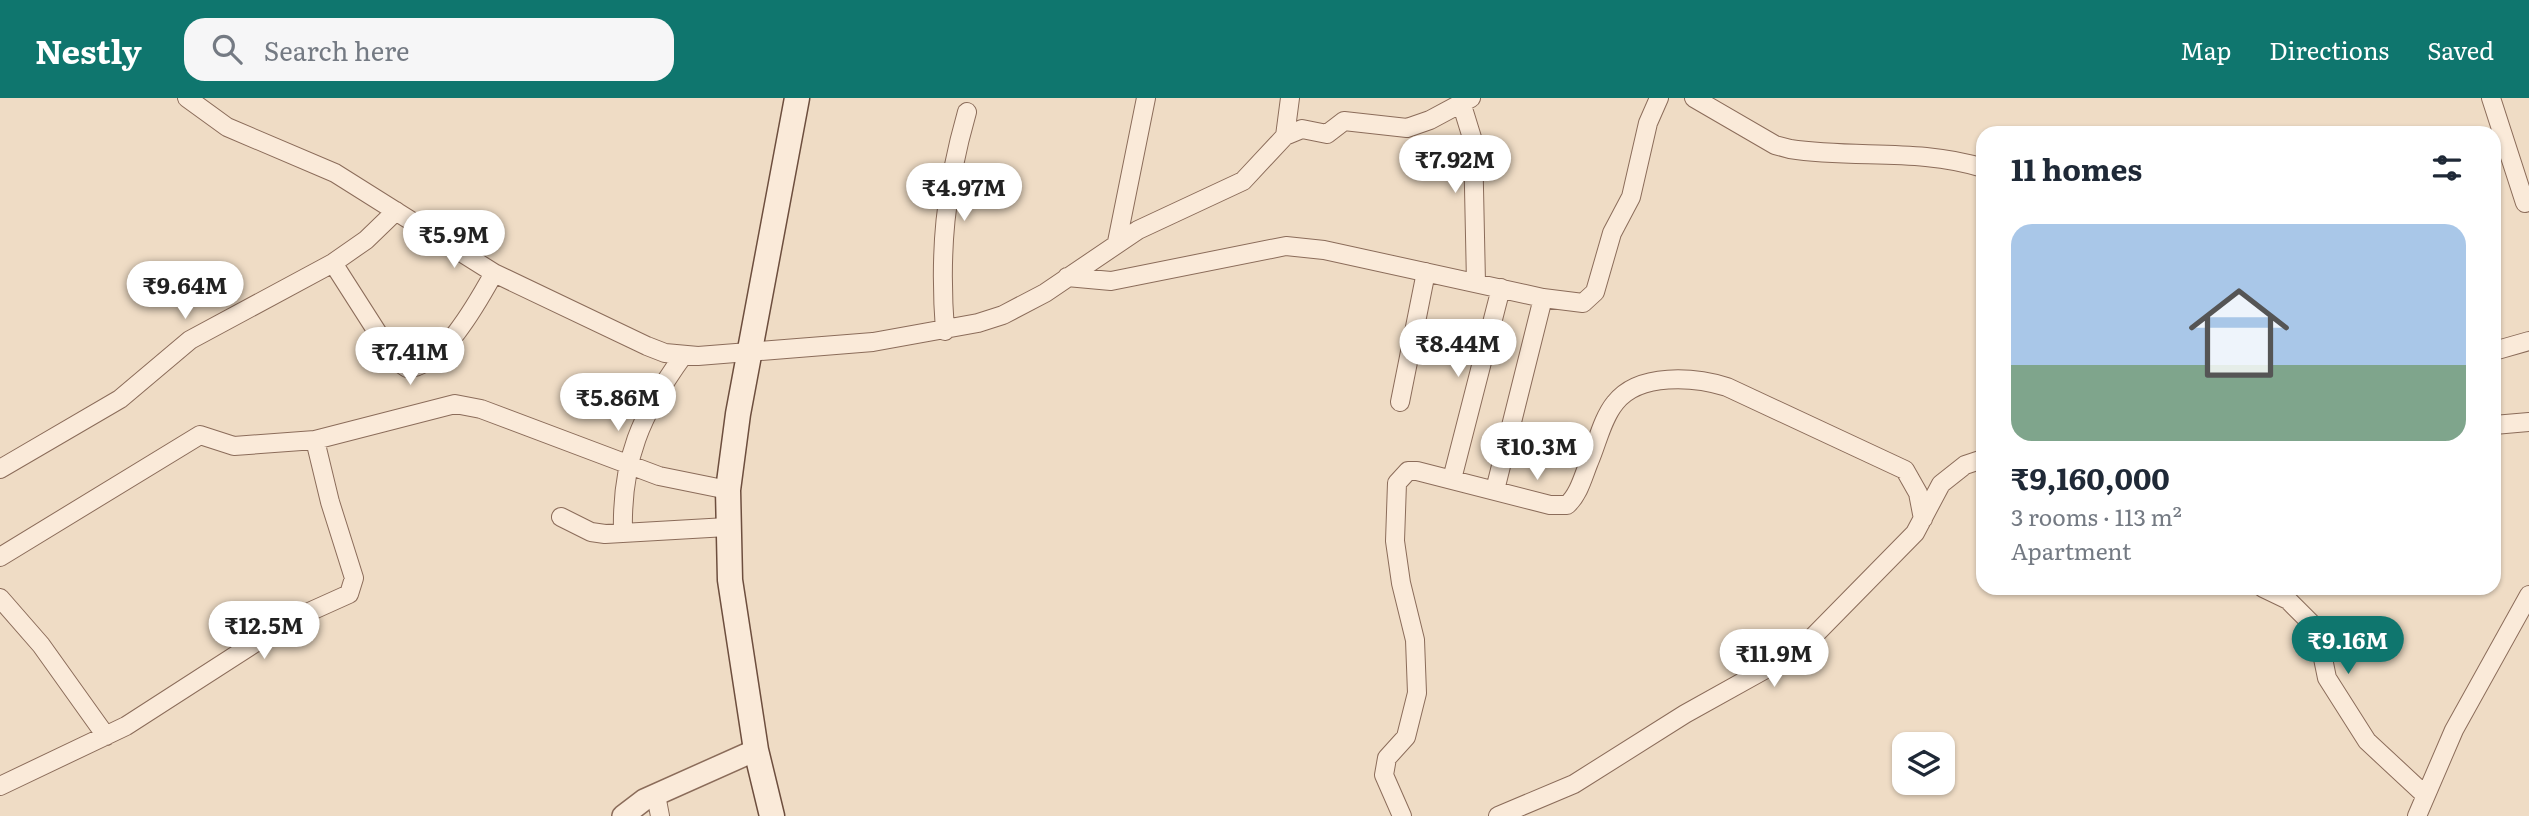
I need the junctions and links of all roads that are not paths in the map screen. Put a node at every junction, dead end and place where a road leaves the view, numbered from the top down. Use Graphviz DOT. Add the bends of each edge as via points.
graph roads {
  1 [pos="187,98"];
  2 [pos="797,98"];
  3 [pos="1146,98"];
  4 [pos="1290,98"];
  5 [pos="1659,98"];
  6 [pos="1693,98"];
  7 [pos="2491,98"];
  8 [pos="1466,100"];
  9 [pos="967,113"];
  10 [pos="2500,126"];
  11 [pos="2501,129"];
  12 [pos="1285,136"];
  13 [pos="1976,166"];
  14 [pos="2525,203"];
  15 [pos="396,211"];
  16 [pos="1117,242"];
  17 [pos="333,263"];
  18 [pos="1426,272"];
  19 [pos="494,273"];
  20 [pos="1067,277"];
  21 [pos="1476,283"];
  22 [pos="1501,288"];
  23 [pos="1543,298"];
  24 [pos="945,331"];
  25 [pos="2529,341"];
  26 [pos="2501,349"];
  27 [pos="750,352"];
  28 [pos="683,356"];
  29 [pos="1400,402"];
  30 [pos="2529,422"];
  31 [pos="2501,424"];
  32 [pos="315,440"];
  33 [pos="1976,462"];
  34 [pos="629,466"];
  35 [pos="0,469"];
  36 [pos="1452,480"];
  37 [pos="728,489"];
  38 [pos="1494,490"];
  39 [pos="561,517"];
  40 [pos="1923,519"];
  41 [pos="727,527"];
  42 [pos="623,533"];
  43 [pos="0,557"];
  44 [pos="2278,595"];
  45 [pos="2529,595"];
  46 [pos="0,598"];
  47 [pos="106,736"];
  48 [pos="756,750"];
  49 [pos="0,786"];
  50 [pos="2425,795"];
  51 [pos="658,806"];
  52 [pos="623,816"];
  53 [pos="772,816"];
  54 [pos="1402,816"];
  55 [pos="1498,816"];
  56 [pos="2417,816"];
  1 -- 15 [label="street" via="215,121 318,164"];
  2 -- 27 [label="main road"];
  3 -- 16 [label="street"];
  4 -- 12 [label="street"];
  5 -- 23 [label="street" via="1648,123 1636,183 1612,233 1595,292 1583,303"];
  6 -- 13 [label="street" via="1790,149 1908,155"];
  7 -- 10 [label="street"];
  8 -- 12 [label="street" via="1407,128 1344,121 1331,133 1302,130"];
  8 -- 21 [label="street" via="1474,141"];
  9 -- 24 [label="street" via="942,239"];
  11 -- 14 [label="street"];
  12 -- 16 [label="street" via="1243,181"];
  15 -- 17 [label="street"];
  15 -- 19 [label="street"];
  16 -- 20 [label="street"];
  17 -- 19 [label="street" via="395,360 407,368 431,358 459,329"];
  17 -- 35 [label="street" via="190,340 120,399"];
  18 -- 20 [label="street" via="1286,246 1111,281"];
  18 -- 21 [label="street"];
  18 -- 29 [label="street"];
  19 -- 28 [label="street" via="647,346"];
  20 -- 24 [label="street" via="1003,315"];
  21 -- 22 [label="street"];
  22 -- 23 [label="street"];
  22 -- 36 [label="street"];
  23 -- 38 [label="street"];
  24 -- 27 [label="street"];
  25 -- 26 [label="street"];
  27 -- 28 [label="street"];
  27 -- 37 [label="main road"];
  28 -- 34 [label="street" via="648,408"];
  30 -- 31 [label="street"];
  32 -- 34 [label="street" via="455,404 481,409"];
  32 -- 43 [label="street" via="234,446 205,435 195,437"];
  32 -- 47 [label="street" via="354,578 349,594 289,621"];
  33 -- 40 [label="street" via="1941,484"];
  34 -- 37 [label="street" via="674,481"];
  34 -- 42 [label="street"];
  36 -- 38 [label="street"];
  36 -- 54 [label="street" via="1408,471 1396,483 1395,541 1415,640 1417,693 1406,737 1387,758 1384,775"];
  37 -- 41 [label="main road"];
  38 -- 40 [label="street" via="1567,505 1614,403 1642,386 1685,379 1727,387 1889,461 1912,478"];
  39 -- 42 [label="street" via="592,532"];
  40 -- 55 [label="street" via="1879,573 1800,650 1685,713 1584,779"];
  41 -- 42 [label="street"];
  41 -- 48 [label="main road" via="730,580"];
  44 -- 50 [label="street" via="2317,629 2327,678 2367,741"];
  45 -- 50 [label="street" via="2454,730"];
  46 -- 47 [label="street" via="41,645"];
  47 -- 49 [label="street"];
  48 -- 51 [label="street"];
  48 -- 53 [label="main road"];
  50 -- 56 [label="street"];
  51 -- 52 [label="street"];
}
